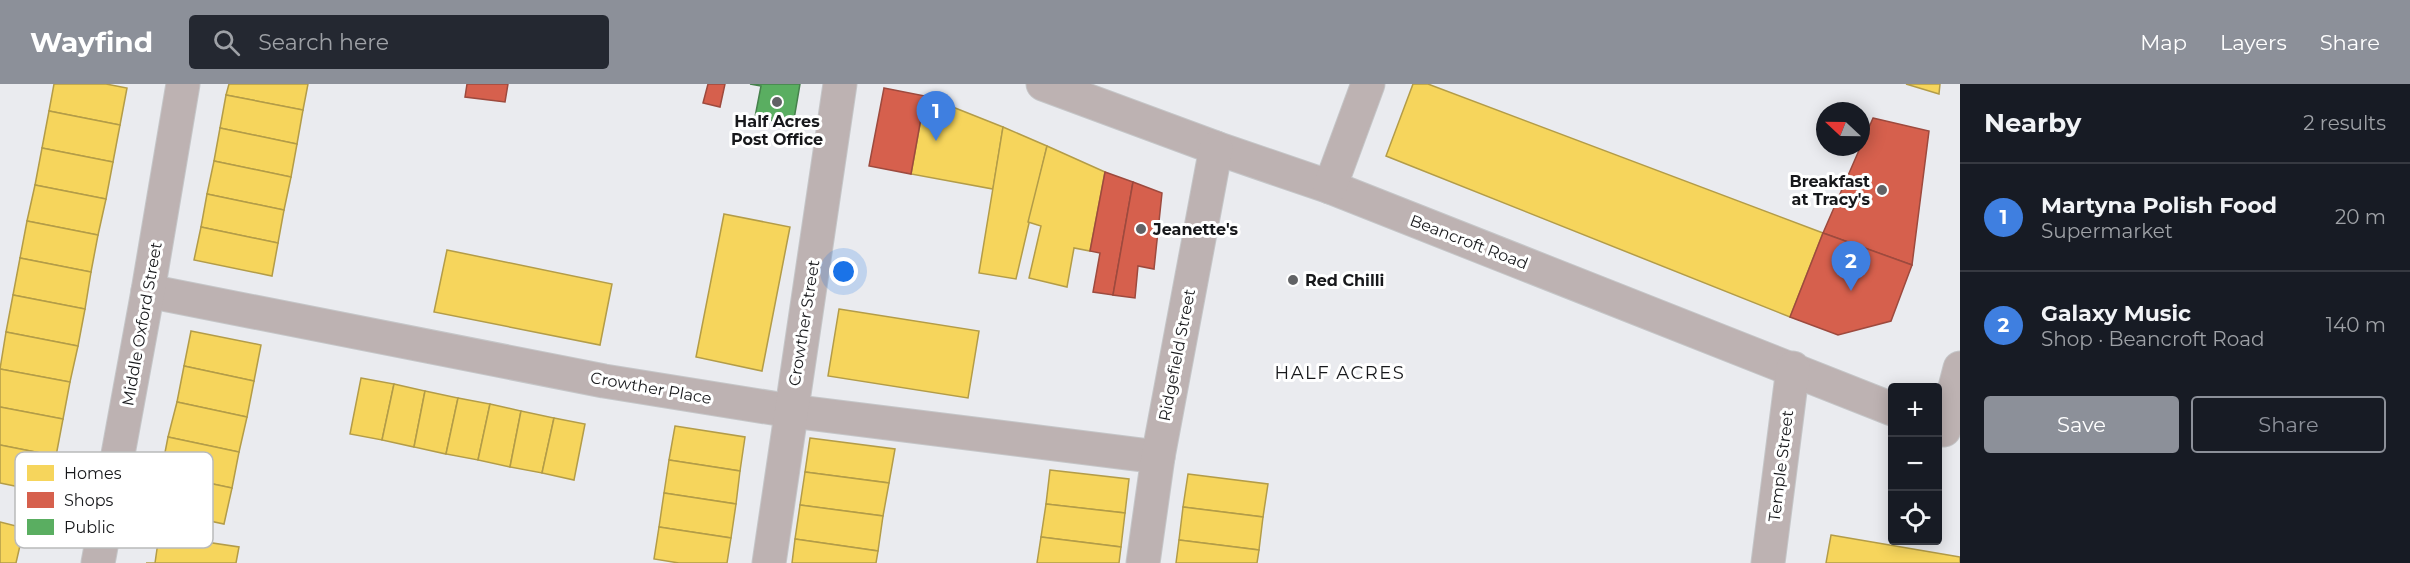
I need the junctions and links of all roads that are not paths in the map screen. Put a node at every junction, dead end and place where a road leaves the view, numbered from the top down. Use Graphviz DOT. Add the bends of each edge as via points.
graph roads {
  1 [pos="183,84"];
  2 [pos="840,84"];
  3 [pos="1042,84"];
  4 [pos="1368,84"];
  5 [pos="1216,148"];
  6 [pos="1330,187"];
  7 [pos="148,291"];
  8 [pos="1793,368"];
  9 [pos="1960,368"];
  10 [pos="1888,407"];
  11 [pos="791,411"];
  12 [pos="1947,432"];
  13 [pos="118,452"];
  14 [pos="1158,457"];
  15 [pos="101,548"];
  16 [pos="98,563"];
  17 [pos="769,563"];
  18 [pos="1143,563"];
  19 [pos="1768,563"];
  1 -- 7 [label="street, Middle Oxford Street"];
  2 -- 11 [label="street, Crowther Street"];
  3 -- 5 [label="street, Beancroft Road"];
  4 -- 6 [label="street"];
  5 -- 6 [label="street, Beancroft Road"];
  5 -- 14 [label="street, Ridgefield Street"];
  6 -- 8 [label="street, Beancroft Road"];
  7 -- 11 [label="street, Crowther Place" via="593,378"];
  7 -- 13 [label="street, Middle Oxford Street"];
  8 -- 10 [label="street, Beancroft Road"];
  8 -- 19 [label="street, Temple Street"];
  9 -- 12 [label="street"];
  11 -- 14 [label="street, Crowther Place"];
  11 -- 17 [label="street, Crowther Street"];
  14 -- 18 [label="street, Ridgefield Street"];
  15 -- 16 [label="street, Middle Oxford Street"];
}
